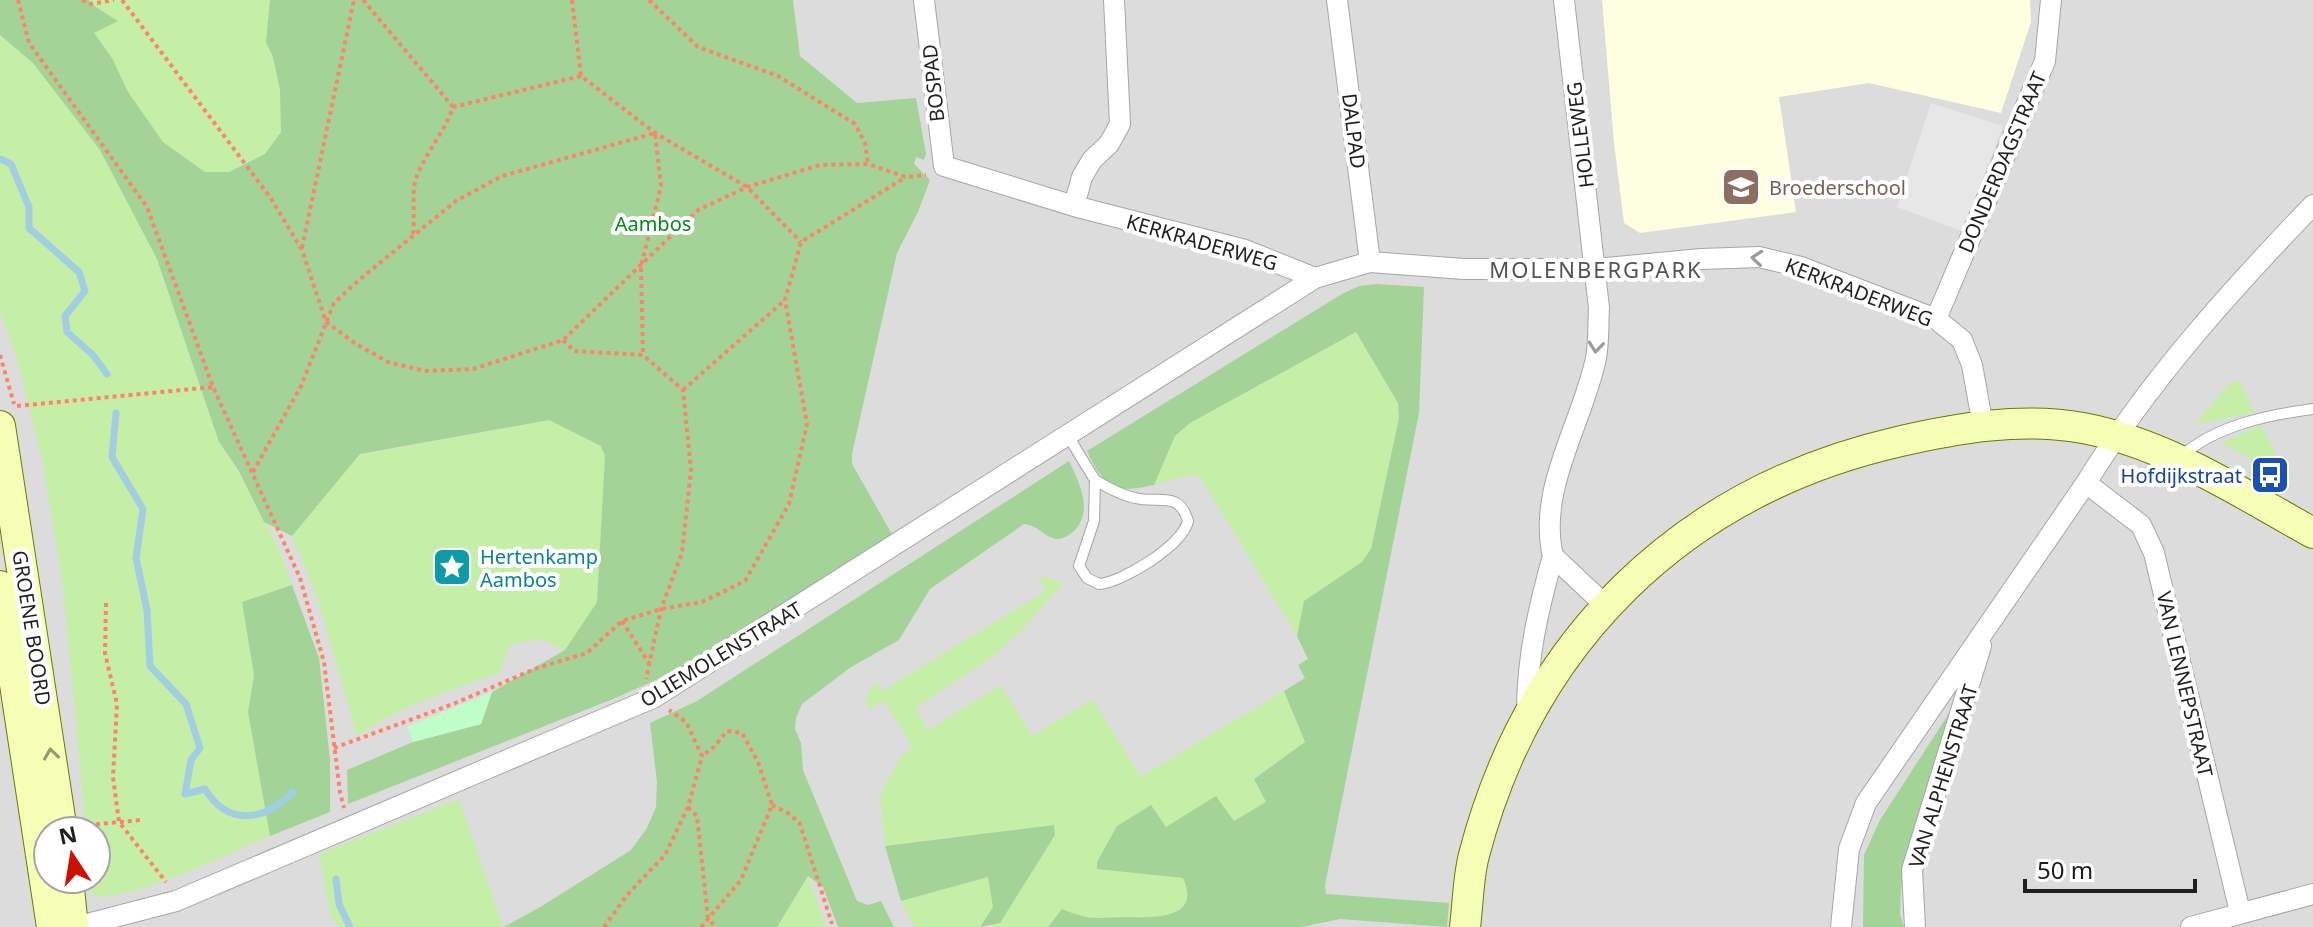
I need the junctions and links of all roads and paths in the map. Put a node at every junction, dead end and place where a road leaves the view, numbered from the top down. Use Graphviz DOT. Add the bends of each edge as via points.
graph roads {
  1 [pos="18,0"];
  2 [pos="82,0"];
  3 [pos="114,0"];
  4 [pos="122,0"];
  5 [pos="354,0"];
  6 [pos="363,0"];
  7 [pos="572,0"];
  8 [pos="649,0"];
  9 [pos="924,0"];
  10 [pos="1114,0"];
  11 [pos="1337,0"];
  12 [pos="1564,0"];
  13 [pos="2051,0"];
  14 [pos="581,76"];
  15 [pos="453,107"];
  16 [pos="655,133"];
  17 [pos="868,164"];
  18 [pos="944,166"];
  19 [pos="906,177"];
  20 [pos="919,177"];
  21 [pos="747,187"];
  22 [pos="2313,205"];
  23 [pos="1074,206"];
  24 [pos="413,234"];
  25 [pos="801,242"];
  26 [pos="302,250"];
  27 [pos="1370,262"];
  28 [pos="641,266"];
  29 [pos="1596,269"];
  30 [pos="1315,278"];
  31 [pos="785,300"];
  32 [pos="1936,319"];
  33 [pos="326,322"];
  34 [pos="563,340"];
  35 [pos="643,355"];
  36 [pos="213,387"];
  37 [pos="683,390"];
  38 [pos="2313,409"];
  39 [pos="7,416"];
  40 [pos="1983,426"];
  41 [pos="2116,435"];
  42 [pos="1068,436"];
  43 [pos="2178,459"];
  44 [pos="253,472"];
  45 [pos="1095,480"];
  46 [pos="2086,483"];
  47 [pos="2313,533"];
  48 [pos="1553,556"];
  49 [pos="0,586"];
  50 [pos="106,603"];
  51 [pos="1606,606"];
  52 [pos="661,609"];
  53 [pos="622,621"];
  54 [pos="1987,627"];
  55 [pos="16,655"];
  56 [pos="649,663"];
  57 [pos="653,698"];
  58 [pos="1527,717"];
  59 [pos="334,748"];
  60 [pos="702,756"];
  61 [pos="340,792"];
  62 [pos="772,805"];
  63 [pos="688,807"];
  64 [pos="65,815"];
  65 [pos="141,820"];
  66 [pos="119,822"];
  67 [pos="112,823"];
  68 [pos="2313,894"];
  69 [pos="70,895"];
  70 [pos="176,901"];
  71 [pos="2240,912"];
  72 [pos="708,918"];
  73 [pos="831,926"];
  74 [pos="52,927"];
  75 [pos="74,927"];
  76 [pos="604,927"];
  77 [pos="701,927"];
  78 [pos="715,927"];
  79 [pos="1465,927"];
  80 [pos="1841,927"];
  81 [pos="1915,927"];
  82 [pos="2191,927"];
  1 -- 36 [label="path" via="29,43 147,207"];
  2 -- 3 [label="path"];
  4 -- 26 [label="path" via="270,197"];
  5 -- 26 [label="path"];
  6 -- 15 [label="path"];
  7 -- 14 [label="path"];
  8 -- 17 [label="path" via="698,47 778,76 855,124"];
  9 -- 18 [label="street, BOSPAD"];
  10 -- 23 [label="street" via="1120,124 1082,177"];
  11 -- 27 [label="street, DALPAD"];
  12 -- 29 [label="street, HOLLEWEG"];
  13 -- 32 [label="street, DONDERDAGSTRAAT" via="2045,61"];
  14 -- 15 [label="path"];
  14 -- 16 [label="path"];
  15 -- 24 [label="path" via="414,183"];
  16 -- 21 [label="path"];
  16 -- 24 [label="path" via="502,176 456,201"];
  16 -- 28 [label="path" via="661,186"];
  17 -- 19 [label="path"];
  17 -- 21 [label="path" via="820,165"];
  18 -- 23 [label="street, KERKRADERWEG"];
  19 -- 20 [label="path"];
  19 -- 25 [label="path"];
  21 -- 25 [label="path"];
  21 -- 28 [label="path" via="698,210"];
  22 -- 41 [label="street" via="2240,281"];
  23 -- 30 [label="street, KERKRADERWEG" via="1245,250"];
  24 -- 33 [label="path" via="334,303"];
  25 -- 31 [label="path"];
  26 -- 33 [label="path"];
  27 -- 29 [label="street, KERKRADERWEG" via="1464,269"];
  27 -- 30 [label="street, KERKRADERWEG"];
  28 -- 34 [label="path"];
  28 -- 35 [label="path"];
  32 -- 29 [label="street, KERKRADERWEG, one-way" via="1801,267 1759,257"];
  29 -- 48 [label="street, HOLLEWEG, one-way" via="1596,357 1551,502"];
  30 -- 42 [label="street, OLIEMOLENSTRAAT"];
  31 -- 37 [label="path"];
  31 -- 52 [label="path" via="807,424 789,504 745,581 702,602"];
  32 -- 40 [label="street, KERKRADERWEG" via="1962,340"];
  33 -- 34 [label="path" via="388,362 425,371 473,369"];
  33 -- 44 [label="path" via="301,386"];
  34 -- 35 [label="path" via="574,351"];
  35 -- 37 [label="path"];
  36 -- 39 [label="path"];
  36 -- 44 [label="path"];
  37 -- 52 [label="path" via="691,470 682,553"];
  38 -- 43 [label="lane" via="2277,414 2211,435"];
  39 -- 55 [label="street, GROENE BOORD"];
  40 -- 41 [label="street" via="2054,425"];
  40 -- 51 [label="street" via="1868,449 1778,481 1679,540"];
  41 -- 43 [label="street"];
  41 -- 46 [label="street"];
  42 -- 45 [label="lane"];
  42 -- 57 [label="street, OLIEMOLENSTRAAT"];
  43 -- 47 [label="street"];
  44 -- 59 [label="path" via="304,592 324,662"];
  45 -- 45 [label="lane" via="1131,497 1177,502 1188,521 1173,545 1120,579 1099,584 1079,566 1094,521"];
  46 -- 54 [label="street"];
  46 -- 71 [label="street, VAN LENNEPSTRAAT" via="2141,525 2154,553"];
  48 -- 51 [label="street"];
  48 -- 58 [label="street, HOLLEWEG" via="1527,670"];
  49 -- 55 [label="street, GROENE BOORD"];
  50 -- 66 [label="path" via="105,653 117,704 113,777"];
  51 -- 58 [label="street"];
  52 -- 53 [label="path"];
  52 -- 56 [label="path"];
  53 -- 56 [label="path"];
  53 -- 59 [label="path" via="587,653"];
  54 -- 80 [label="street" via="1866,803 1849,849"];
  54 -- 81 [label="street, VAN ALPHENSTRAAT" via="1912,870"];
  64 -- 55 [label="street, GROENE BOORD, one-way"];
  55 -- 74 [label="street, GROENE BOORD"];
  56 -- 57 [label="path" via="646,685"];
  57 -- 60 [label="path" via="686,722"];
  57 -- 70 [label="street, OLIEMOLENSTRAAT"];
  58 -- 79 [label="street" via="1497,783 1473,857"];
  59 -- 61 [label="path"];
  60 -- 62 [label="path" via="727,731 742,733"];
  60 -- 63 [label="path"];
  62 -- 72 [label="path" via="741,880"];
  62 -- 73 [label="path" via="800,824"];
  63 -- 72 [label="path" via="697,816"];
  63 -- 76 [label="path" via="665,855"];
  65 -- 66 [label="path"];
  66 -- 67 [label="path"];
  66 -- 70 [label="path" via="166,880"];
  68 -- 71 [label="street"];
  69 -- 75 [label="street"];
  70 -- 75 [label="street, OLIEMOLENSTRAAT"];
  71 -- 82 [label="street"];
  72 -- 77 [label="path"];
  72 -- 78 [label="path"];
}
